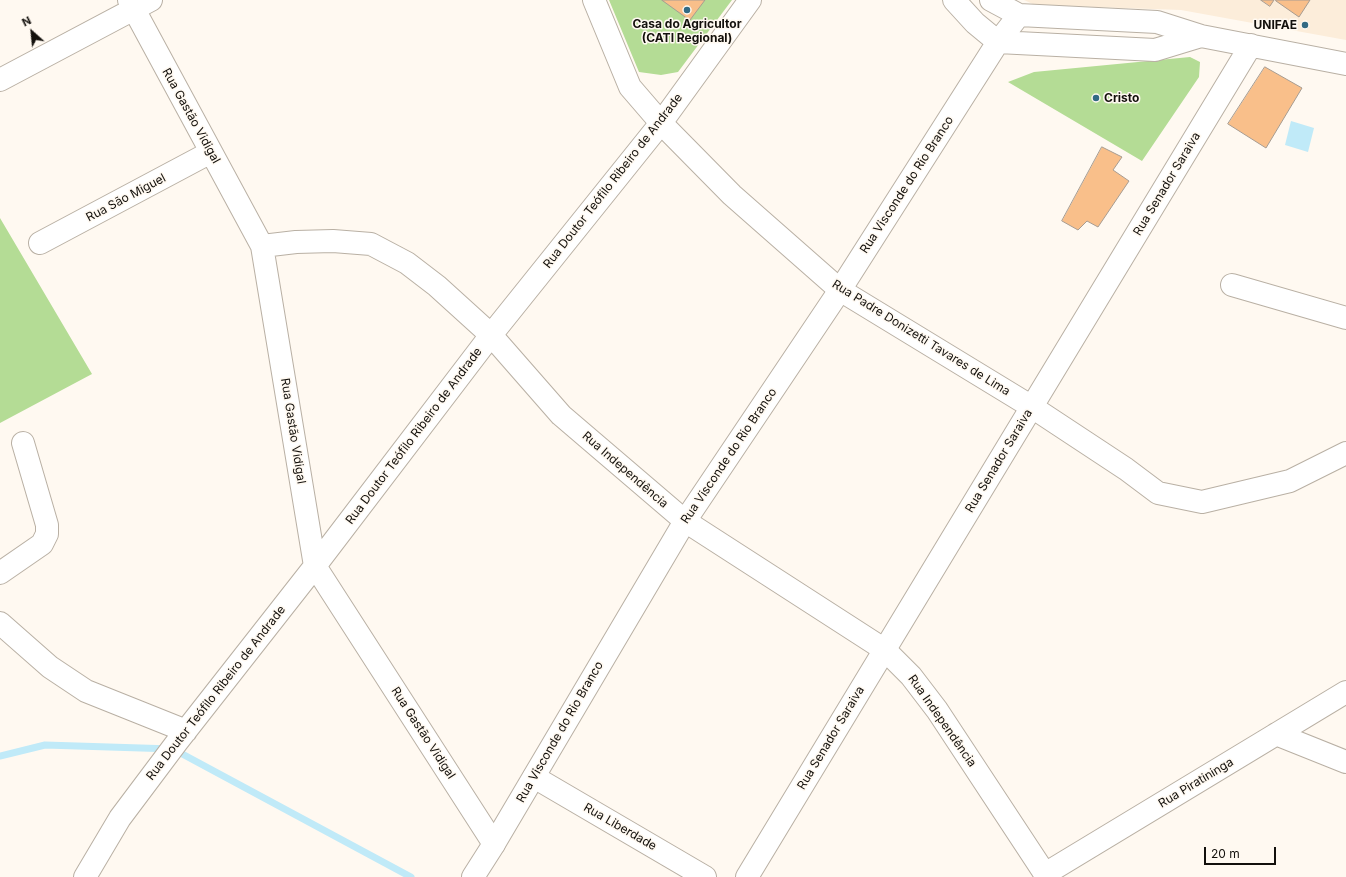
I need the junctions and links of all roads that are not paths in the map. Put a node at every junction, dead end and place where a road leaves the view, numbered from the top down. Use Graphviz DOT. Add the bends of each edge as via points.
graph roads {
  1 [pos="594,0"];
  2 [pos="750,0"];
  3 [pos="954,0"];
  4 [pos="991,0"];
  5 [pos="138,3"];
  6 [pos="1019,15"];
  7 [pos="1201,36"];
  8 [pos="998,42"];
  9 [pos="1251,45"];
  10 [pos="1346,64"];
  11 [pos="0,80"];
  12 [pos="661,123"];
  13 [pos="211,152"];
  14 [pos="40,243"];
  15 [pos="262,246"];
  16 [pos="1232,285"];
  17 [pos="840,290"];
  18 [pos="1346,318"];
  19 [pos="491,335"];
  20 [pos="1032,407"];
  21 [pos="24,443"];
  22 [pos="1346,453"];
  23 [pos="685,521"];
  24 [pos="315,566"];
  25 [pos="0,574"];
  26 [pos="0,623"];
  27 [pos="885,650"];
  28 [pos="1346,692"];
  29 [pos="1276,734"];
  30 [pos="176,744"];
  31 [pos="1346,762"];
  32 [pos="534,777"];
  33 [pos="494,844"];
  34 [pos="474,875"];
  35 [pos="1046,876"];
  36 [pos="85,877"];
  37 [pos="705,877"];
  38 [pos="747,877"];
  1 -- 12 [label="street, Rua Padre Donizetti Tavares de Lima" via="630,87"];
  2 -- 12 [label="street, Rua Doutor Teófilo Ribeiro de Andrade"];
  3 -- 8 [label="street" via="975,23"];
  4 -- 6 [label="street"];
  5 -- 11 [label="street"];
  5 -- 13 [label="street, Rua Gastão Vidigal"];
  6 -- 7 [label="street" via="1157,22"];
  6 -- 8 [label="street, Rua Visconde do Rio Branco"];
  7 -- 8 [label="street" via="1155,50"];
  7 -- 9 [label="street"];
  8 -- 17 [label="street, Rua Visconde do Rio Branco"];
  9 -- 10 [label="street"];
  9 -- 20 [label="street, Rua Senador Saraiva"];
  12 -- 17 [label="street, Rua Padre Donizetti Tavares de Lima" via="732,196"];
  12 -- 19 [label="street, Rua Doutor Teófilo Ribeiro de Andrade"];
  13 -- 14 [label="street, Rua São Miguel"];
  13 -- 15 [label="street, Rua Gastão Vidigal"];
  15 -- 19 [label="street, Rua Independência" via="333,241 371,244 407,263 437,286"];
  15 -- 24 [label="street, Rua Gastão Vidigal"];
  16 -- 18 [label="street"];
  17 -- 20 [label="street, Rua Padre Donizetti Tavares de Lima"];
  17 -- 23 [label="street, Rua Visconde do Rio Branco"];
  19 -- 23 [label="street, Rua Independência" via="561,415"];
  19 -- 24 [label="street, Rua Doutor Teófilo Ribeiro de Andrade"];
  20 -- 22 [label="street, Rua Padre Donizetti Tavares de Lima" via="1158,493 1202,502 1290,481"];
  20 -- 27 [label="street, Rua Senador Saraiva"];
  21 -- 25 [label="street" via="48,534 42,544"];
  23 -- 27 [label="street, Rua Independência"];
  23 -- 32 [label="street, Rua Visconde do Rio Branco"];
  24 -- 30 [label="street, Rua Doutor Teófilo Ribeiro de Andrade"];
  24 -- 33 [label="street, Rua Gastão Vidigal"];
  26 -- 30 [label="street" via="50,667"];
  27 -- 35 [label="street, Rua Independência" via="911,676 937,710"];
  27 -- 38 [label="street, Rua Senador Saraiva"];
  28 -- 29 [label="street, Rua Piratininga"];
  29 -- 31 [label="street"];
  29 -- 35 [label="street, Rua Piratininga"];
  30 -- 36 [label="street, Rua Doutor Teófilo Ribeiro de Andrade" via="120,818"];
  32 -- 33 [label="street, Rua Visconde do Rio Branco"];
  32 -- 37 [label="street, Rua Liberdade"];
  33 -- 34 [label="street, Rua Visconde do Rio Branco"];
}
